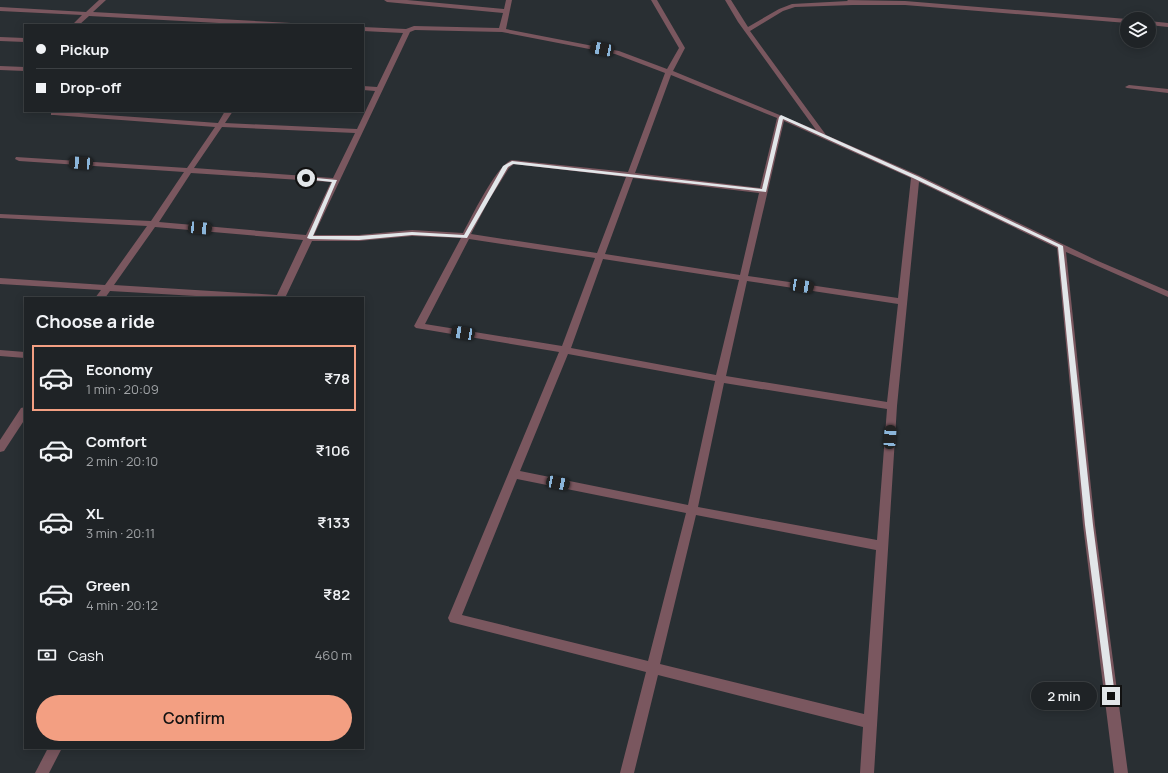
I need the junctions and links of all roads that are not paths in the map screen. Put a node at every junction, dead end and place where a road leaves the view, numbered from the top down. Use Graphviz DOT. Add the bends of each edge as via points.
graph roads {
  1 [pos="103,0"];
  2 [pos="387,0"];
  3 [pos="509,0"];
  4 [pos="654,0"];
  5 [pos="728,0"];
  6 [pos="852,2"];
  7 [pos="0,9"];
  8 [pos="506,11"];
  9 [pos="88,14"];
  10 [pos="1120,20"];
  11 [pos="76,24"];
  12 [pos="273,24"];
  13 [pos="1156,24"];
  14 [pos="1168,25"];
  15 [pos="364,29"];
  16 [pos="502,30"];
  17 [pos="747,30"];
  18 [pos="407,31"];
  19 [pos="0,38"];
  20 [pos="24,40"];
  21 [pos="0,68"];
  22 [pos="24,69"];
  23 [pos="669,72"];
  24 [pos="1129,87"];
  25 [pos="364,88"];
  26 [pos="379,89"];
  27 [pos="1168,91"];
  28 [pos="228,112"];
  29 [pos="54,113"];
  30 [pos="781,117"];
  31 [pos="221,125"];
  32 [pos="359,131"];
  33 [pos="824,136"];
  34 [pos="19,159"];
  35 [pos="190,170"];
  36 [pos="630,175"];
  37 [pos="915,177"];
  38 [pos="335,180"];
  39 [pos="764,191"];
  40 [pos="0,216"];
  41 [pos="153,224"];
  42 [pos="465,236"];
  43 [pos="310,238"];
  44 [pos="1060,246"];
  45 [pos="600,257"];
  46 [pos="744,277"];
  47 [pos="0,281"];
  48 [pos="108,287"];
  49 [pos="1168,294"];
  50 [pos="101,297"];
  51 [pos="263,297"];
  52 [pos="280,297"];
  53 [pos="903,302"];
  54 [pos="565,350"];
  55 [pos="0,354"];
  56 [pos="24,355"];
  57 [pos="720,379"];
  58 [pos="892,406"];
  59 [pos="24,412"];
  60 [pos="0,448"];
  61 [pos="513,474"];
  62 [pos="692,510"];
  63 [pos="882,546"];
  64 [pos="654,669"];
  65 [pos="870,722"];
  66 [pos="54,749"];
  67 [pos="42,773"];
  68 [pos="627,773"];
  69 [pos="867,773"];
  70 [pos="1121,773"];
  1 -- 9 [label="street"];
  2 -- 8 [label="street"];
  3 -- 8 [label="street"];
  4 -- 23 [label="street" via="682,48"];
  5 -- 17 [label="street"];
  6 -- 10 [label="street" via="905,3"];
  6 -- 17 [label="street" via="794,5"];
  7 -- 9 [label="street"];
  8 -- 16 [label="street"];
  9 -- 11 [label="street"];
  9 -- 12 [label="street"];
  13 -- 14 [label="street"];
  15 -- 18 [label="street"];
  16 -- 18 [label="street" via="414,28"];
  16 -- 23 [label="street" via="617,52"];
  17 -- 33 [label="street"];
  18 -- 26 [label="street"];
  19 -- 20 [label="street"];
  21 -- 22 [label="street"];
  23 -- 30 [label="street"];
  23 -- 36 [label="street"];
  24 -- 27 [label="street"];
  25 -- 26 [label="street"];
  26 -- 32 [label="street"];
  28 -- 31 [label="street"];
  29 -- 31 [label="street"];
  30 -- 33 [label="street"];
  30 -- 39 [label="street"];
  31 -- 32 [label="street"];
  31 -- 35 [label="street"];
  32 -- 38 [label="street"];
  33 -- 37 [label="street"];
  34 -- 35 [label="street"];
  35 -- 38 [label="street"];
  35 -- 41 [label="street"];
  36 -- 39 [label="street"];
  36 -- 42 [label="street" via="512,162 506,166"];
  36 -- 45 [label="street"];
  37 -- 44 [label="street"];
  37 -- 53 [label="street"];
  38 -- 43 [label="street"];
  39 -- 46 [label="street"];
  40 -- 41 [label="street"];
  41 -- 43 [label="street"];
  41 -- 48 [label="street"];
  42 -- 43 [label="street" via="412,233 359,238"];
  42 -- 45 [label="street"];
  42 -- 54 [label="street" via="419,326"];
  43 -- 52 [label="street"];
  44 -- 49 [label="street"];
  44 -- 70 [label="street" via="1089,525"];
  45 -- 46 [label="street"];
  45 -- 54 [label="street"];
  46 -- 53 [label="street"];
  46 -- 57 [label="street"];
  47 -- 48 [label="street"];
  48 -- 50 [label="street"];
  48 -- 51 [label="street"];
  53 -- 58 [label="street"];
  54 -- 57 [label="street"];
  54 -- 61 [label="street"];
  55 -- 56 [label="street"];
  57 -- 58 [label="street"];
  57 -- 62 [label="street"];
  58 -- 63 [label="street"];
  59 -- 60 [label="street"];
  61 -- 62 [label="street"];
  61 -- 64 [label="street" via="454,618"];
  62 -- 63 [label="street"];
  62 -- 64 [label="street"];
  63 -- 65 [label="street"];
  64 -- 65 [label="street"];
  64 -- 68 [label="street"];
  65 -- 69 [label="street"];
  66 -- 67 [label="street"];
}
